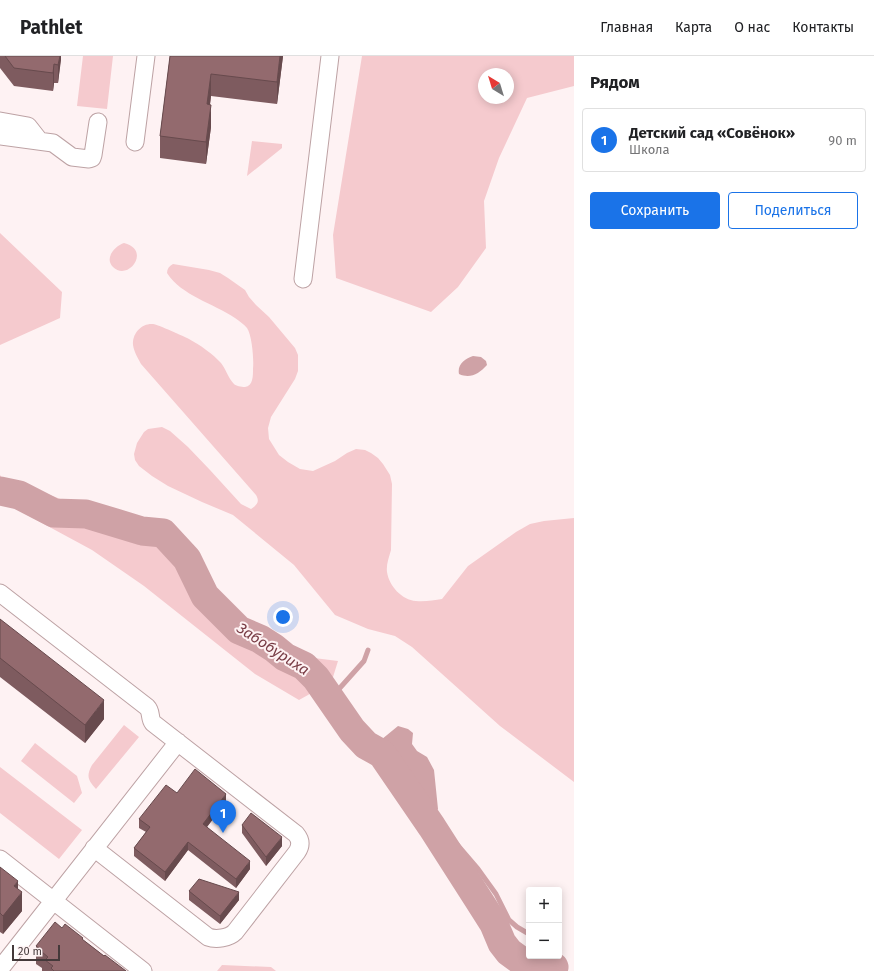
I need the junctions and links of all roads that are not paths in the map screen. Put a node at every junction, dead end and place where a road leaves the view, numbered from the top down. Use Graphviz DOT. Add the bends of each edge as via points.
graph roads {
  1 [pos="146,56"];
  2 [pos="330,56"];
  3 [pos="0,121"];
  4 [pos="98,122"];
  5 [pos="0,136"];
  6 [pos="39,140"];
  7 [pos="136,142"];
  8 [pos="303,279"];
  9 [pos="0,593"];
  10 [pos="178,742"];
  11 [pos="94,848"];
  12 [pos="0,859"];
  13 [pos="53,901"];
  14 [pos="0,969"];
  15 [pos="143,971"];
  1 -- 7 [label="street"];
  2 -- 8 [label="street"];
  3 -- 6 [label="street" via="28,126"];
  4 -- 6 [label="street" via="93,155 89,159 72,157 53,143"];
  5 -- 6 [label="street"];
  9 -- 10 [label="street" via="147,707 152,721"];
  10 -- 11 [label="street"];
  10 -- 11 [label="street" via="298,837 298,852 235,932 228,936 208,937"];
  11 -- 13 [label="street"];
  12 -- 13 [label="street"];
  13 -- 14 [label="street"];
  13 -- 15 [label="street"];
}
